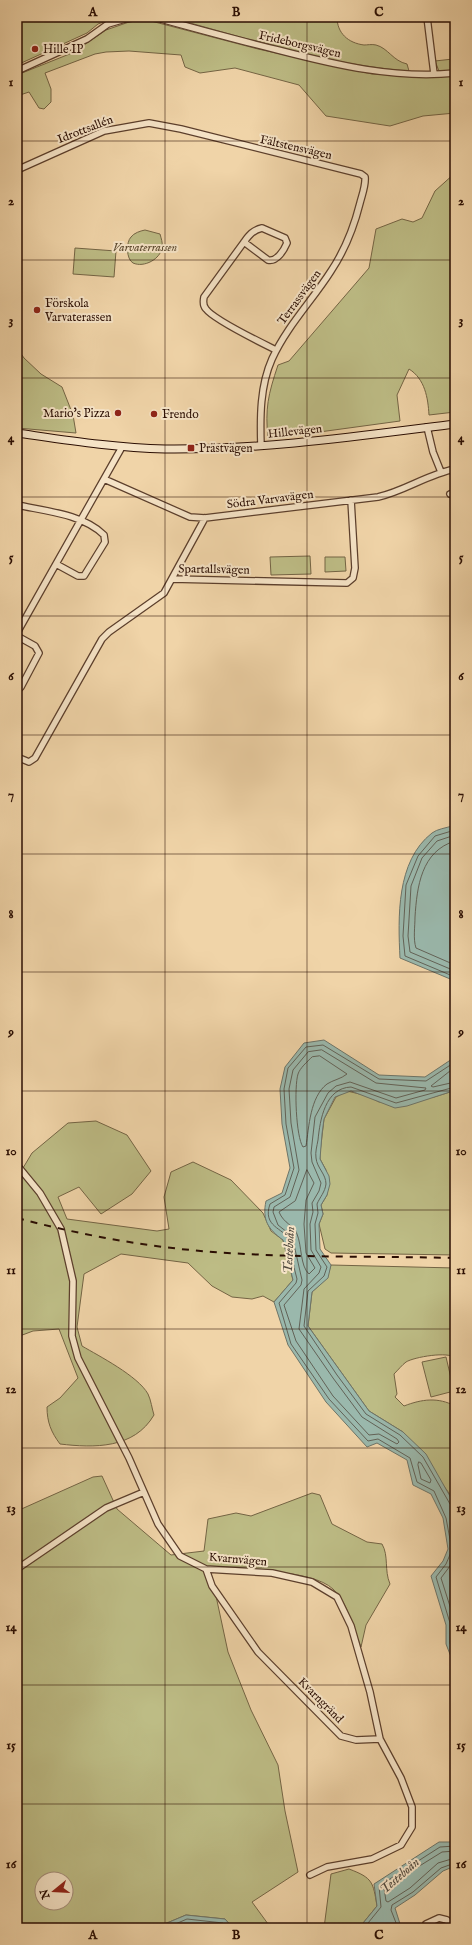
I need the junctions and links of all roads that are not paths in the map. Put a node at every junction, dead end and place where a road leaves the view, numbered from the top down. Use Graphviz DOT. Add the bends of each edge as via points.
graph roads {
  1 [pos="139,17"];
  2 [pos="143,17"];
  3 [pos="427,17"];
  4 [pos="17,71"];
  5 [pos="455,73"];
  6 [pos="434,74"];
  7 [pos="235,144"];
  8 [pos="17,170"];
  9 [pos="352,172"];
  10 [pos="244,242"];
  11 [pos="276,350"];
  12 [pos="455,424"];
  13 [pos="427,427"];
  14 [pos="17,432"];
  15 [pos="261,446"];
  16 [pos="122,447"];
  17 [pos="455,469"];
  18 [pos="441,472"];
  19 [pos="104,479"];
  20 [pos="352,500"];
  21 [pos="17,505"];
  22 [pos="205,518"];
  23 [pos="80,521"];
  24 [pos="56,564"];
  25 [pos="172,579"];
  26 [pos="17,634"];
  27 [pos="17,691"];
  28 [pos="17,757"];
  29 [pos="17,1165"];
  30 [pos="144,1492"];
  31 [pos="17,1569"];
  32 [pos="206,1569"];
  33 [pos="380,1739"];
  34 [pos="310,1876"];
  35 [pos="426,1924"];
  36 [pos="452,1928"];
  1 -- 4 [label="street" via="125,18 108,24 87,39"];
  2 -- 6 [label="street, Frideborgsvägen" via="157,18 320,61 383,73"];
  3 -- 6 [label="street"];
  5 -- 6 [label="street, Frideborgsvägen"];
  7 -- 8 [label="street, Idrottsallén" via="149,123 104,131"];
  7 -- 9 [label="street, Fältstensvägen"];
  9 -- 11 [label="street, Terrassvägen" via="363,175 365,181 351,232 332,270"];
  10 -- 10 [label="street" via="254,231 262,228 285,238 287,243 276,260 272,261"];
  10 -- 11 [label="street" via="204,297 203,304 206,310 220,319"];
  11 -- 15 [label="street, Terrassvägen" via="268,369 262,397"];
  12 -- 13 [label="street, Hillevägen"];
  13 -- 15 [label="street, Hillevägen"];
  13 -- 18 [label="street"];
  14 -- 16 [label="street, Hillevägen"];
  15 -- 16 [label="street, Hillevägen" via="173,449"];
  16 -- 19 [label="street"];
  17 -- 18 [label="street, Södra Varvavägen"];
  18 -- 20 [label="street, Södra Varvavägen" via="388,495"];
  19 -- 22 [label="street, Södra Varvavägen" via="190,517"];
  19 -- 23 [label="street"];
  20 -- 22 [label="street, Södra Varvavägen"];
  20 -- 25 [label="street, Spartallsvägen" via="355,568 353,578 347,583"];
  21 -- 23 [label="street"];
  22 -- 25 [label="street"];
  23 -- 24 [label="street"];
  23 -- 24 [label="street" via="103,534 105,538 88,572 82,577"];
  24 -- 26 [label="street"];
  25 -- 28 [label="street, Spartallsvägen" via="164,593 106,635 35,758 29,762"];
  26 -- 27 [label="street" via="35,646 39,653"];
  29 -- 30 [label="street, Kvarnvägen" via="40,1193 62,1229 73,1281 72,1336 78,1358 104,1406"];
  30 -- 31 [label="street" via="106,1508"];
  30 -- 32 [label="street, Kvarnvägen" via="158,1524 180,1556"];
  32 -- 33 [label="street, Kvarngränd" via="212,1586 258,1652 341,1736 356,1740"];
  32 -- 33 [label="street, Kvarnvägen" via="272,1573 312,1582 337,1597 351,1626"];
  33 -- 34 [label="street, Kvarnvägen" via="401,1778 412,1807 412,1827 401,1845 372,1859 327,1868"];
  35 -- 36 [label="street" via="439,1918 447,1920"];
}
